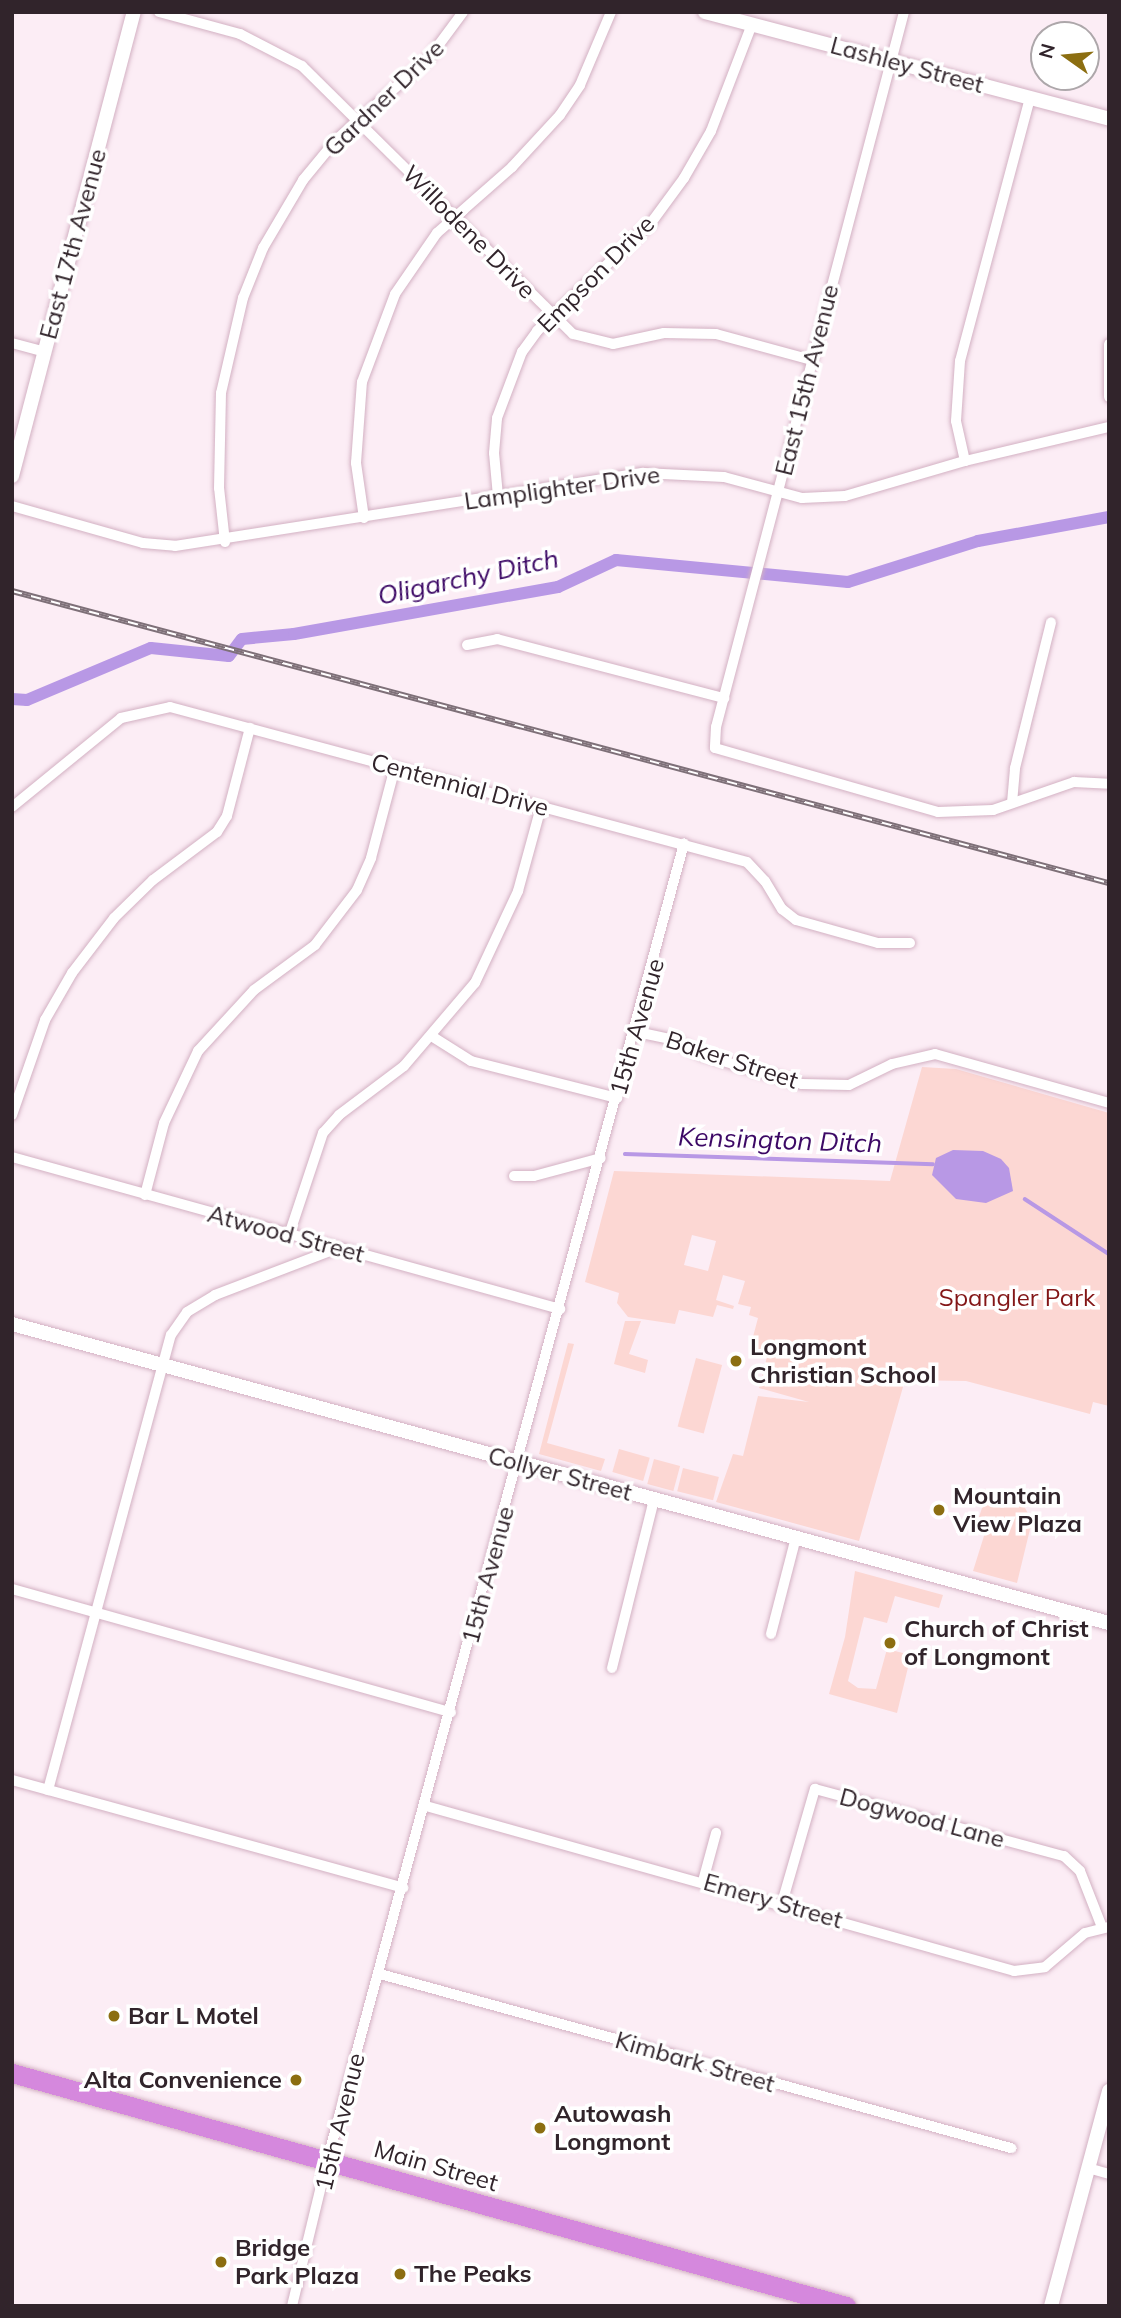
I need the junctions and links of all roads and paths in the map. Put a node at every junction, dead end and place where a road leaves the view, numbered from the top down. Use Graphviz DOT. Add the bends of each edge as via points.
graph roads {
  1 [pos="134,12"];
  2 [pos="159,12"];
  3 [pos="463,12"];
  4 [pos="611,12"];
  5 [pos="705,12"];
  6 [pos="904,12"];
  7 [pos="752,24"];
  8 [pos="890,62"];
  9 [pos="1030,98"];
  10 [pos="357,118"];
  11 [pos="1109,119"];
  12 [pos="453,216"];
  13 [pos="552,316"];
  14 [pos="12,343"];
  15 [pos="1109,344"];
  16 [pos="45,352"];
  17 [pos="811,360"];
  18 [pos="1109,397"];
  19 [pos="1109,427"];
  20 [pos="965,461"];
  21 [pos="12,476"];
  22 [pos="778,492"];
  23 [pos="498,496"];
  24 [pos="12,506"];
  25 [pos="364,518"];
  26 [pos="225,542"];
  27 [pos="1051,622"];
  28 [pos="467,645"];
  29 [pos="724,698"];
  30 [pos="250,728"];
  31 [pos="395,767"];
  32 [pos="1109,784"];
  33 [pos="1012,803"];
  34 [pos="12,807"];
  35 [pos="541,807"];
  36 [pos="684,844"];
  37 [pos="910,943"];
  38 [pos="637,1032"];
  39 [pos="433,1037"];
  40 [pos="617,1098"];
  41 [pos="1109,1103"];
  42 [pos="12,1115"];
  43 [pos="12,1157"];
  44 [pos="601,1158"];
  45 [pos="514,1176"];
  46 [pos="145,1195"];
  47 [pos="289,1235"];
  48 [pos="338,1248"];
  49 [pos="560,1309"];
  50 [pos="12,1324"];
  51 [pos="162,1364"];
  52 [pos="518,1462"];
  53 [pos="654,1500"];
  54 [pos="796,1537"];
  55 [pos="12,1589"];
  56 [pos="97,1615"];
  57 [pos="1109,1623"];
  58 [pos="771,1634"];
  59 [pos="612,1668"];
  60 [pos="451,1713"];
  61 [pos="12,1780"];
  62 [pos="48,1790"];
  63 [pos="426,1806"];
  64 [pos="716,1833"];
  65 [pos="703,1881"];
  66 [pos="404,1888"];
  67 [pos="782,1903"];
  68 [pos="1105,1927"];
  69 [pos="380,1974"];
  70 [pos="12,2073"];
  71 [pos="1109,2091"];
  72 [pos="1011,2148"];
  73 [pos="327,2161"];
  74 [pos="1088,2168"];
  75 [pos="1109,2174"];
  76 [pos="292,2306"];
  77 [pos="846,2306"];
  78 [pos="1051,2306"];
  1 -- 16 [label="street, East 17th Avenue"];
  2 -- 10 [label="street, Willodene Drive" via="240,34 280,52 302,66"];
  3 -- 10 [label="street, Gardner Drive" via="429,58"];
  4 -- 12 [label="street" via="585,74 560,115 512,167"];
  5 -- 7 [label="street, Lashley Street"];
  6 -- 8 [label="street, East 15th Avenue"];
  7 -- 8 [label="street, Lashley Street"];
  7 -- 13 [label="street, Empson Drive" via="711,131 684,178 614,261"];
  8 -- 9 [label="street, Lashley Street"];
  8 -- 17 [label="street, East 15th Avenue"];
  9 -- 11 [label="street, Lashley Street"];
  9 -- 20 [label="street" via="960,361 956,421"];
  10 -- 12 [label="street, Willodene Drive"];
  10 -- 26 [label="street, Gardner Drive" via="282,213 243,298 228,352 218,434"];
  12 -- 13 [label="street, Willodene Drive"];
  12 -- 25 [label="street" via="413,264 375,337 356,428"];
  13 -- 17 [label="street, Willodene Drive" via="573,334 592,342 613,344 664,333 706,333"];
  13 -- 23 [label="street, Empson Drive" via="522,352 507,384 494,453"];
  14 -- 16 [label="street"];
  15 -- 18 [label="street"];
  16 -- 21 [label="street, East 17th Avenue"];
  17 -- 22 [label="street, East 15th Avenue"];
  19 -- 20 [label="street, Lamplighter Drive"];
  20 -- 22 [label="street, Lamplighter Drive" via="845,496 820,499"];
  22 -- 23 [label="street, Lamplighter Drive" via="724,477 643,472"];
  22 -- 29 [label="street, East 15th Avenue"];
  23 -- 25 [label="street, Lamplighter Drive"];
  24 -- 26 [label="street, Lamplighter Drive" via="155,546"];
  25 -- 26 [label="street, Lamplighter Drive"];
  27 -- 33 [label="street" via="1015,768"];
  28 -- 29 [label="street" via="497,639"];
  29 -- 33 [label="street, East 15th Avenue" via="713,739 715,748 938,812 966,814"];
  30 -- 31 [label="street, Centennial Drive"];
  30 -- 34 [label="street, Centennial Drive" via="170,708 139,711 85,744"];
  30 -- 42 [label="street" via="227,816 217,832 153,880 114,918 72,973 44,1020"];
  31 -- 35 [label="street, Centennial Drive"];
  31 -- 46 [label="street" via="371,858 357,890 315,946 254,990 198,1051 164,1123"];
  32 -- 33 [label="street" via="1074,782"];
  35 -- 36 [label="street, Centennial Drive"];
  35 -- 39 [label="street" via="518,891 497,943 475,983"];
  36 -- 37 [label="street, Centennial Drive" via="747,862 782,909 796,920 878,943"];
  36 -- 38 [label="street, 15th Avenue"];
  38 -- 40 [label="street, 15th Avenue"];
  38 -- 41 [label="street, Baker Street" via="802,1084 849,1085 892,1064 935,1054"];
  39 -- 40 [label="street" via="471,1061"];
  39 -- 47 [label="street" via="323,1133"];
  40 -- 44 [label="street, 15th Avenue"];
  43 -- 46 [label="street, Atwood Street"];
  44 -- 45 [label="street" via="534,1177"];
  44 -- 49 [label="street, 15th Avenue"];
  46 -- 47 [label="street, Atwood Street"];
  47 -- 48 [label="street, Atwood Street"];
  48 -- 49 [label="street, Atwood Street"];
  48 -- 51 [label="street" via="196,1305 175,1328"];
  49 -- 52 [label="street, 15th Avenue"];
  50 -- 51 [label="street, Collyer Street"];
  51 -- 52 [label="street, Collyer Street"];
  51 -- 56 [label="street"];
  52 -- 53 [label="street, Collyer Street"];
  52 -- 60 [label="street, 15th Avenue"];
  53 -- 54 [label="street, Collyer Street"];
  53 -- 59 [label="street"];
  54 -- 57 [label="street, Collyer Street"];
  54 -- 58 [label="street"];
  55 -- 56 [label="street"];
  56 -- 60 [label="street"];
  56 -- 62 [label="street"];
  60 -- 63 [label="street, 15th Avenue"];
  61 -- 62 [label="street"];
  62 -- 66 [label="street"];
  63 -- 65 [label="street, Emery Street"];
  63 -- 66 [label="street, 15th Avenue"];
  64 -- 65 [label="street"];
  65 -- 67 [label="street, Emery Street"];
  66 -- 69 [label="street, 15th Avenue"];
  67 -- 68 [label="street, Emery Street" via="1014,1971 1045,1967 1074,1940"];
  67 -- 68 [label="street, Dogwood Lane" via="814,1789 1064,1856 1080,1871"];
  69 -- 72 [label="street, Kimbark Street"];
  69 -- 73 [label="street, 15th Avenue"];
  70 -- 73 [label="highway, Main Street"];
  71 -- 74 [label="street"];
  73 -- 76 [label="street, 15th Avenue"];
  73 -- 77 [label="highway, Main Street"];
  74 -- 75 [label="street"];
  74 -- 78 [label="street"];
}
